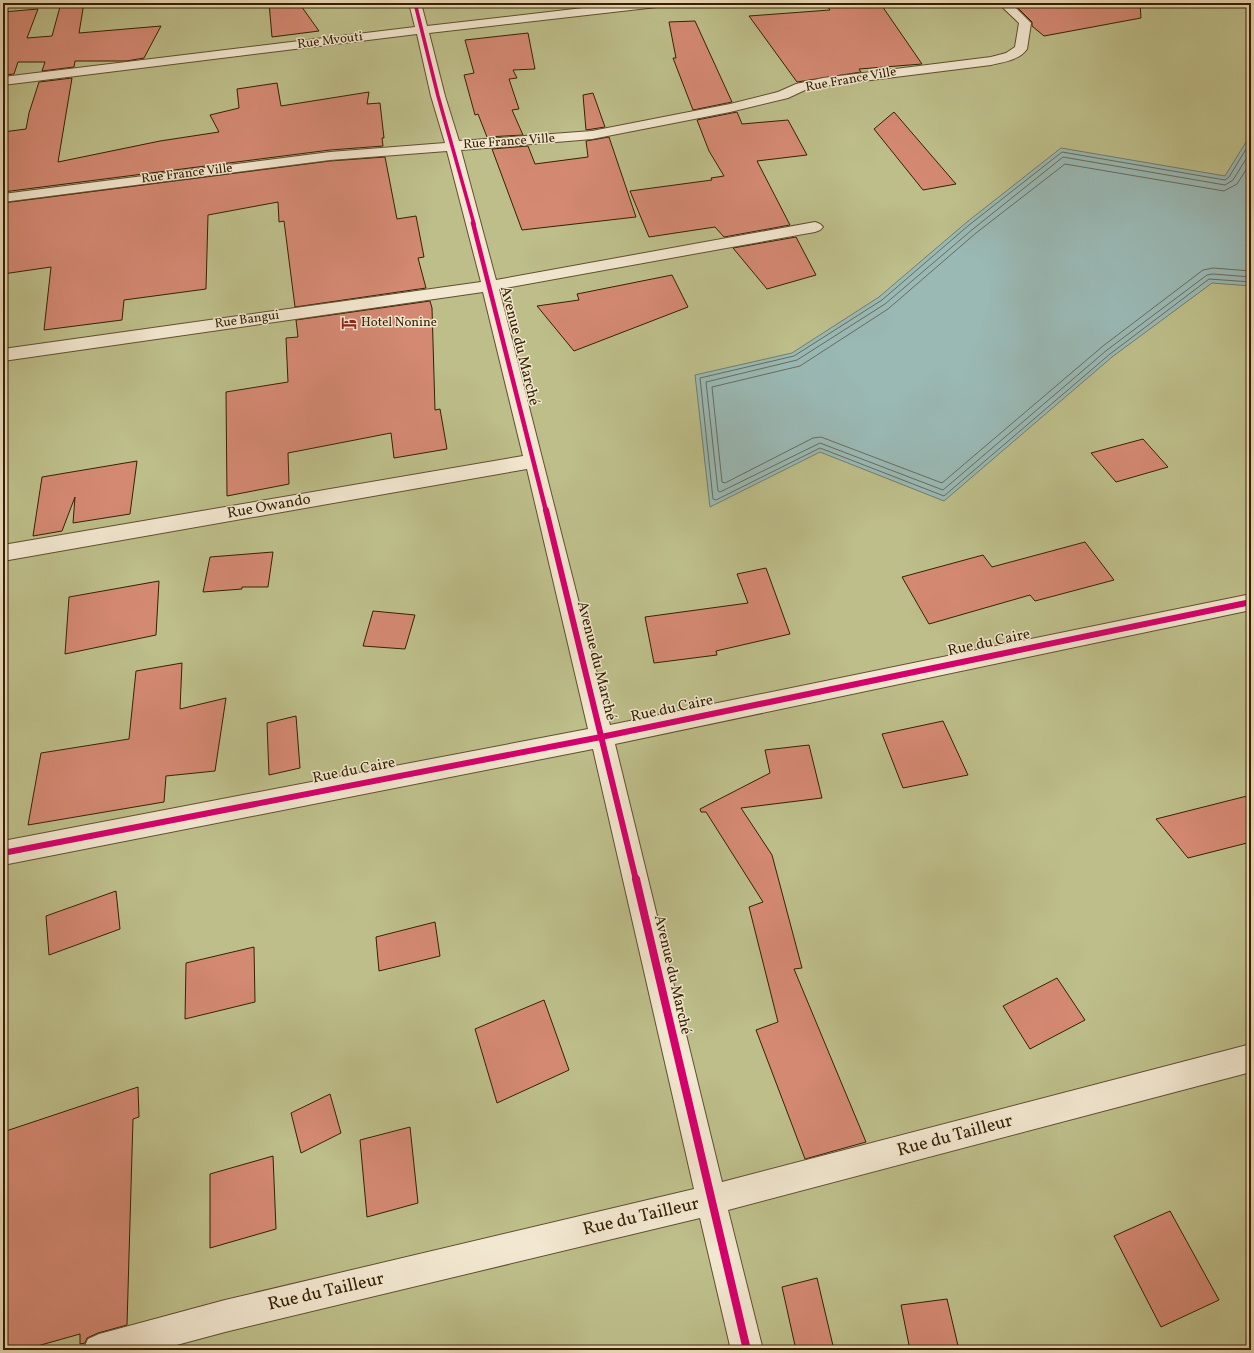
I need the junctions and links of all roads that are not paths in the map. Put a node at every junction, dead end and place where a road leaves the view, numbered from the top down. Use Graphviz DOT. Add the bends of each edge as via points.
graph roads {
  1 [pos="415,3"];
  2 [pos="657,3"];
  3 [pos="1004,3"];
  4 [pos="421,30"];
  5 [pos="3,81"];
  6 [pos="453,146"];
  7 [pos="3,198"];
  8 [pos="814,227"];
  9 [pos="490,286"];
  10 [pos="3,355"];
  11 [pos="534,461"];
  12 [pos="3,553"];
  13 [pos="1251,602"];
  14 [pos="601,737"];
  15 [pos="3,853"];
  16 [pos="1251,1058"];
  17 [pos="711,1200"];
  18 [pos="98,1350"];
  19 [pos="747,1350"];
  1 -- 4 [label="street, Avenue du Marché"];
  2 -- 4 [label="street, Rue Mvouti"];
  3 -- 6 [label="street, Rue France Ville" via="1025,23 1021,49 1010,56 991,61 823,82 730,108 592,136"];
  4 -- 5 [label="street, Rue Mvouti"];
  4 -- 6 [label="street, Avenue du Marché"];
  6 -- 7 [label="street, Rue France Ville" via="330,156"];
  6 -- 9 [label="street, Avenue du Marché"];
  8 -- 9 [label="street, Rue Bangui"];
  9 -- 10 [label="street, Rue Bangui"];
  9 -- 11 [label="street, Avenue du Marché"];
  11 -- 12 [label="street, Rue Owando"];
  11 -- 14 [label="street, Avenue du Marché"];
  13 -- 14 [label="street, Rue du Caire"];
  14 -- 15 [label="street, Rue du Caire"];
  14 -- 17 [label="street, Avenue du Marché"];
  16 -- 17 [label="street, Rue du Tailleur"];
  17 -- 18 [label="street, Rue du Tailleur" via="225,1316"];
  17 -- 19 [label="street, Avenue du Marché"];
}
